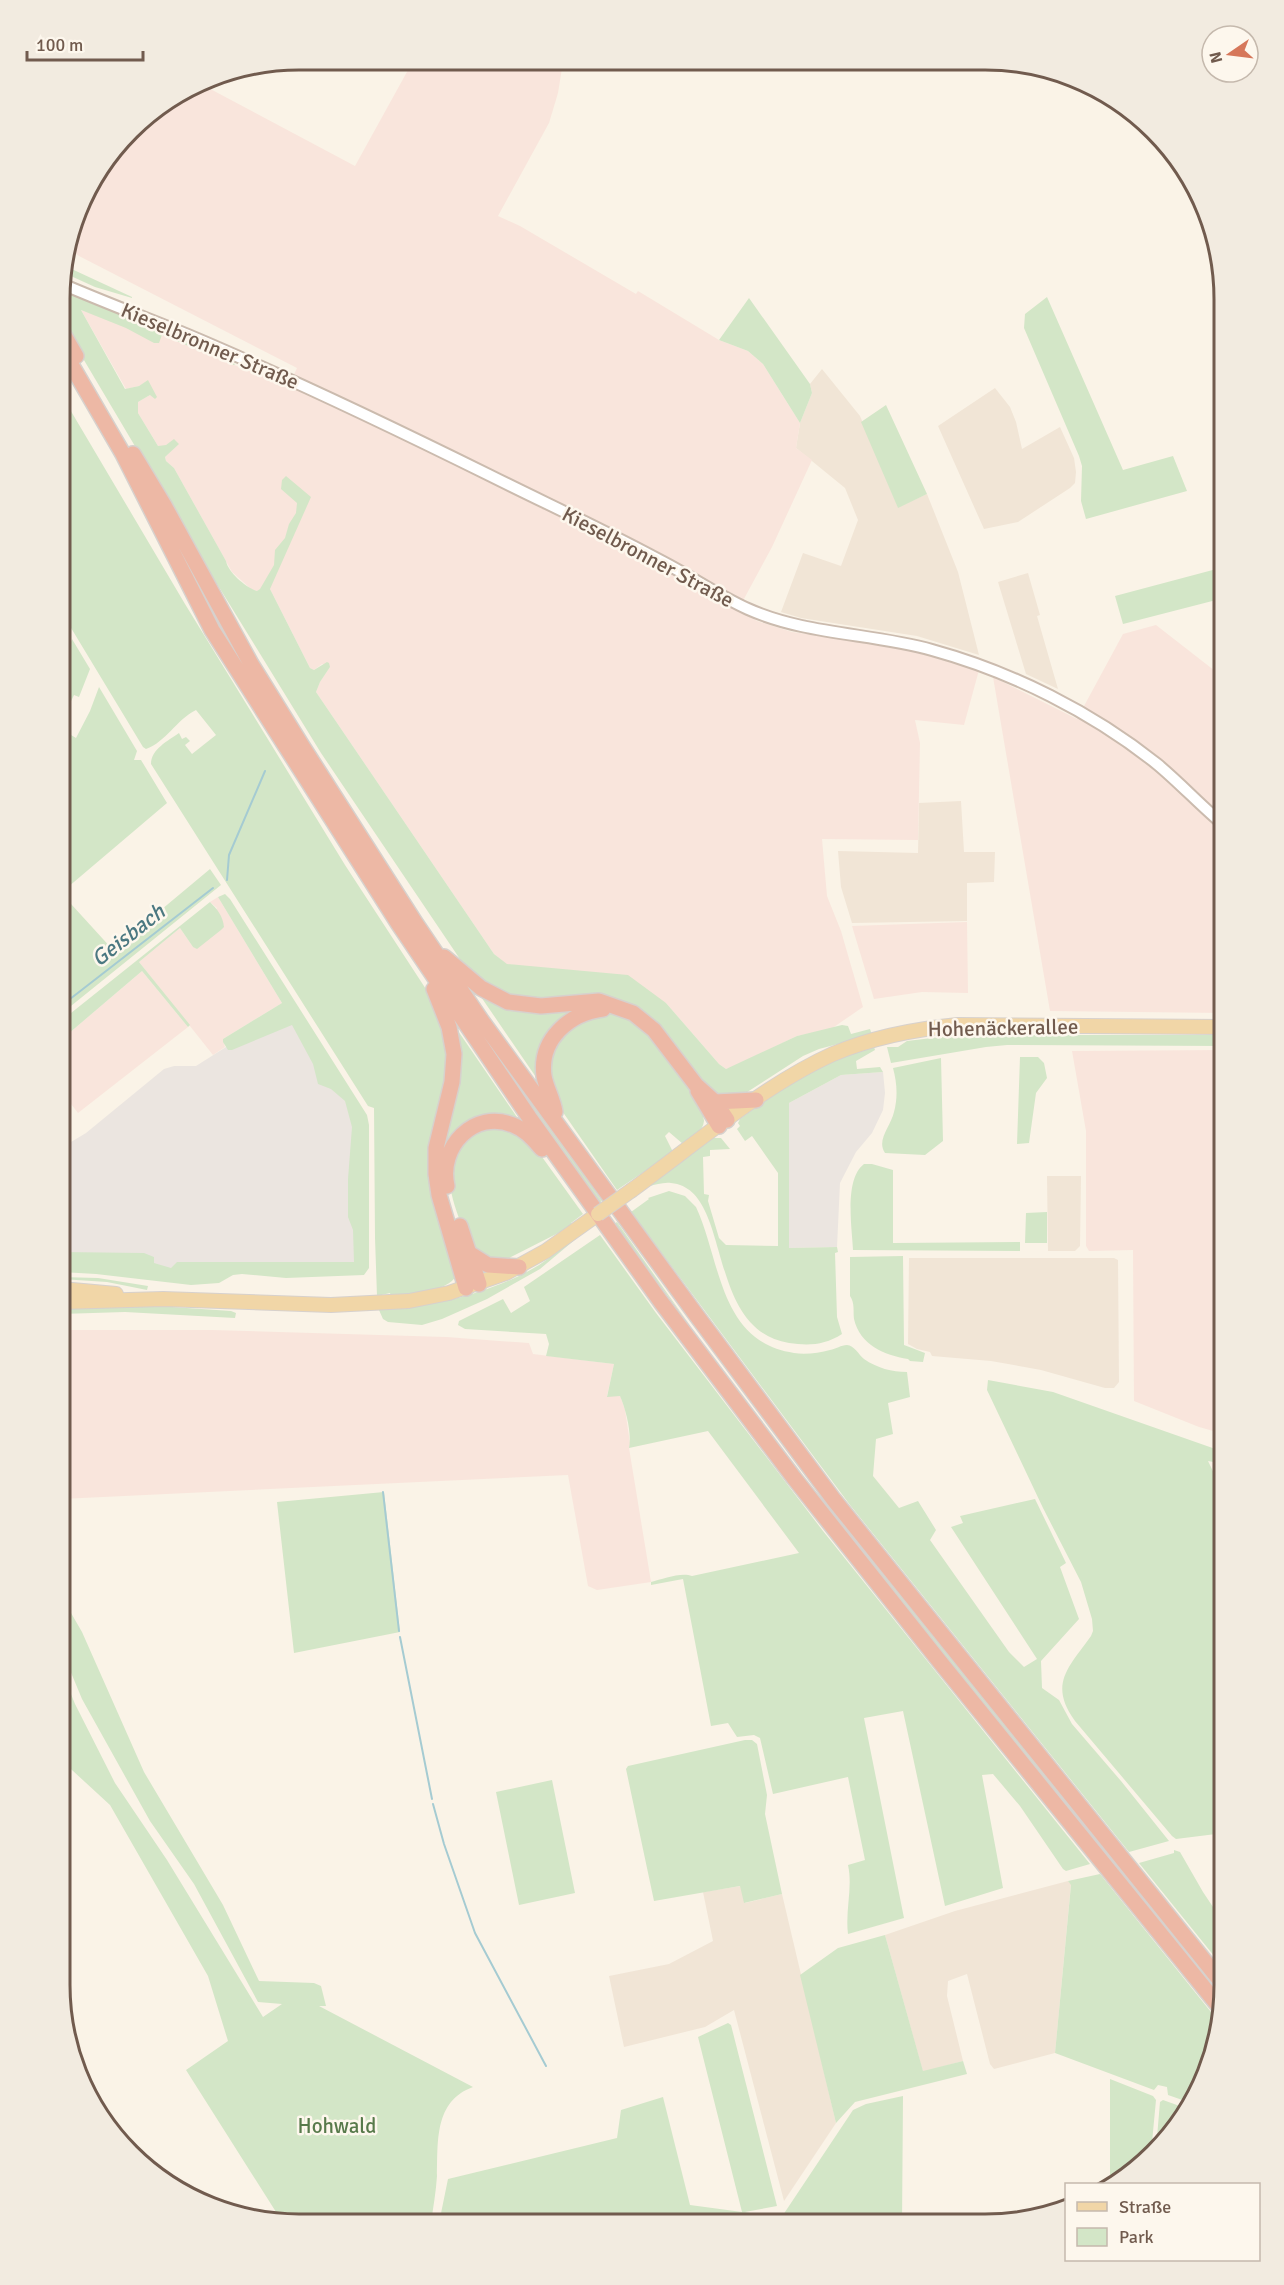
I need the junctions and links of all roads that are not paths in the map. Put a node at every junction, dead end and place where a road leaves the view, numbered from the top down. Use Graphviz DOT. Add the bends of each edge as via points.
graph roads {
  1 [pos="71,288"];
  2 [pos="70,346"];
  3 [pos="70,363"];
  4 [pos="1214,816"];
  5 [pos="431,946"];
  6 [pos="428,969"];
  7 [pos="618,1007"];
  8 [pos="1214,1026"];
  9 [pos="696,1085"];
  10 [pos="756,1100"];
  11 [pos="716,1102"];
  12 [pos="723,1123"];
  13 [pos="558,1124"];
  14 [pos="561,1162"];
  15 [pos="469,1253"];
  16 [pos="519,1267"];
  17 [pos="473,1286"];
  18 [pos="70,1290"];
  19 [pos="162,1299"];
  20 [pos="70,1302"];
  21 [pos="1214,1973"];
  22 [pos="1213,1999"];
  1 -- 4 [label="street, Kieselbronner Straße" via="381,421 620,539 759,614 787,623 933,650 1037,690 1126,742"];
  2 -- 5 [label="highway" via="251,664"];
  3 -- 6 [label="highway" via="123,454 212,630"];
  5 -- 7 [label="highway" via="481,988 508,1002 541,1006 599,1000"];
  5 -- 13 [label="highway"];
  6 -- 14 [label="highway"];
  6 -- 17 [label="highway" via="449,1027 454,1054 452,1082 436,1148 436,1174 439,1195"];
  7 -- 9 [label="highway" via="633,1013 654,1030"];
  7 -- 13 [label="highway" via="579,1015 562,1026 550,1043 544,1074"];
  8 -- 10 [label="main road, Hohenäckerallee" via="989,1024 928,1028 876,1039 834,1054 798,1071"];
  9 -- 11 [label="highway"];
  9 -- 12 [label="highway" via="704,1103"];
  10 -- 11 [label="highway"];
  10 -- 12 [label="main road, Hohenäckerallee"];
  11 -- 12 [label="highway"];
  12 -- 16 [label="main road, Hohenäckerallee, bridge" via="572,1234"];
  13 -- 21 [label="highway" via="840,1509"];
  14 -- 15 [label="highway" via="540,1148 526,1132 507,1123 478,1124 458,1137 448,1154 446,1182"];
  14 -- 22 [label="highway" via="801,1487"];
  15 -- 16 [label="highway" via="488,1265"];
  15 -- 17 [label="highway"];
  16 -- 17 [label="main road, Hohenäckerallee"];
  17 -- 19 [label="main road, Hohenäckerallee" via="432,1297 372,1304"];
  18 -- 19 [label="main road"];
  19 -- 20 [label="main road"];
}
